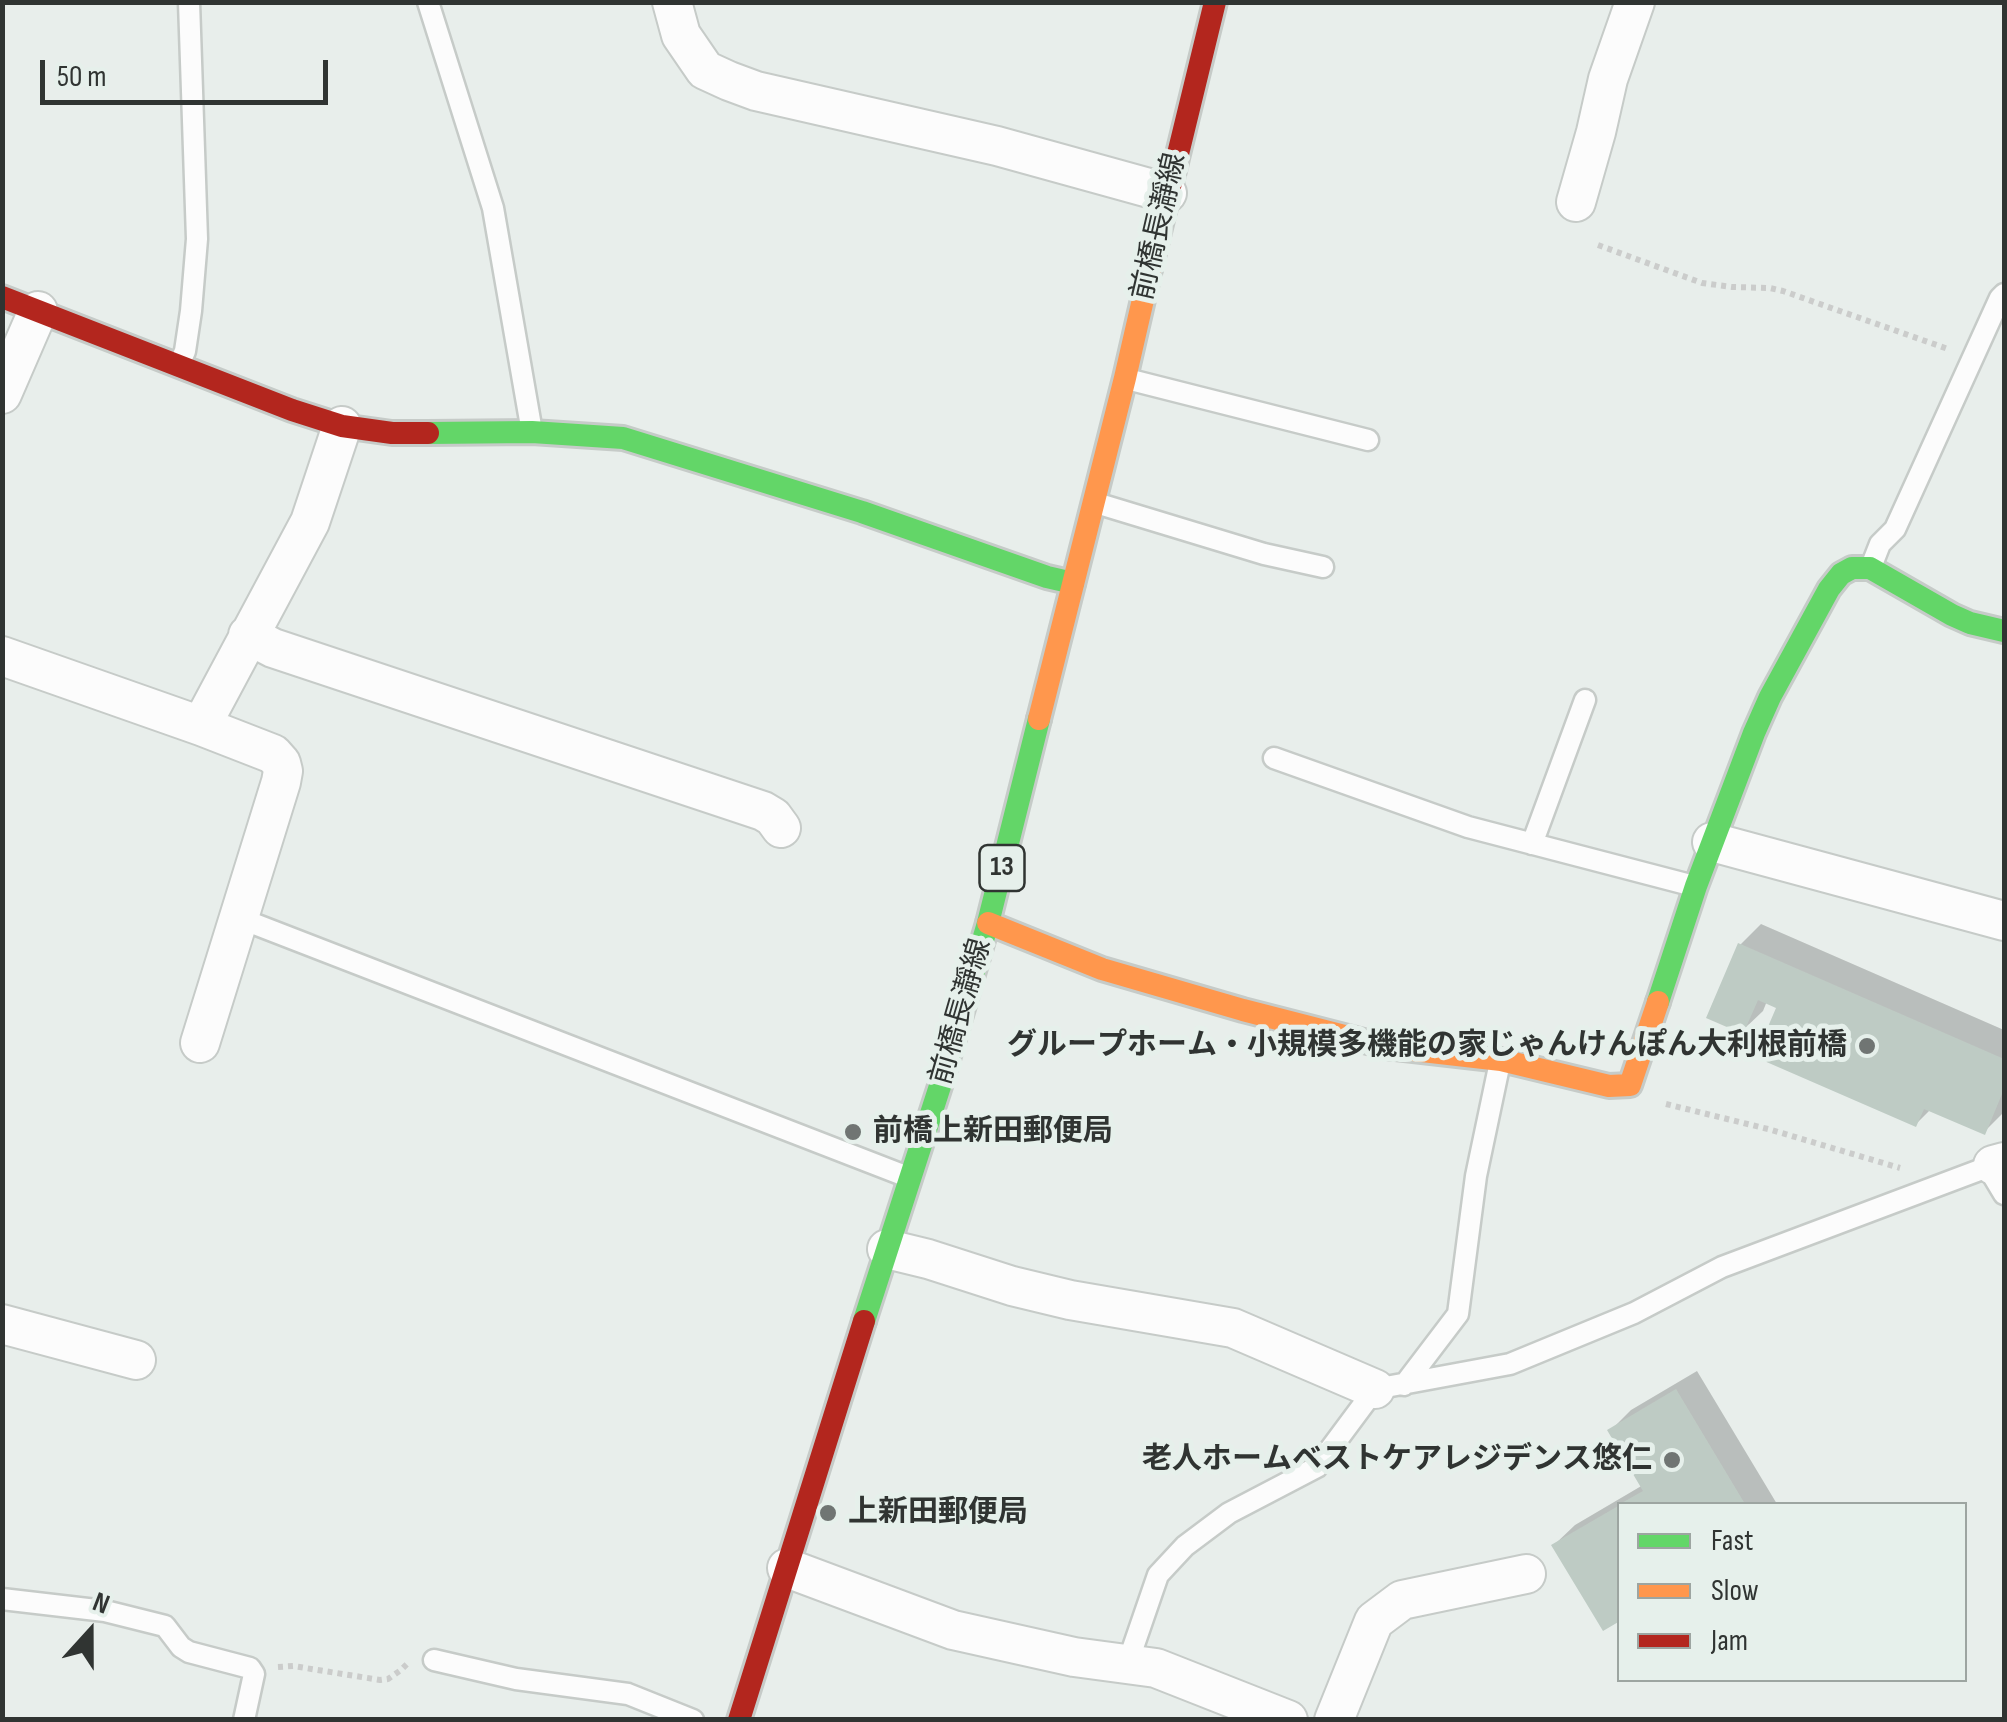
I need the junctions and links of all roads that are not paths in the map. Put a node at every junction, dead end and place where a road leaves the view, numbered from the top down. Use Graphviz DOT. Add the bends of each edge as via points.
graph roads {
  1 [pos="189,2"];
  2 [pos="428,2"];
  3 [pos="672,2"];
  4 [pos="1215,2"];
  5 [pos="1635,2"];
  6 [pos="1166,193"];
  7 [pos="1576,202"];
  8 [pos="2004,294"];
  9 [pos="2,298"];
  10 [pos="38,312"];
  11 [pos="178,366"];
  12 [pos="1125,378"];
  13 [pos="2,394"];
  14 [pos="342,426"];
  15 [pos="532,432"];
  16 [pos="1368,440"];
  17 [pos="1094,503"];
  18 [pos="1324,567"];
  19 [pos="1870,568"];
  20 [pos="1073,583"];
  21 [pos="2001,619"];
  22 [pos="248,634"];
  23 [pos="2,656"];
  24 [pos="1586,700"];
  25 [pos="201,726"];
  26 [pos="1274,758"];
  27 [pos="780,828"];
  28 [pos="1712,842"];
  29 [pos="1532,844"];
  30 [pos="1696,886"];
  31 [pos="239,918"];
  32 [pos="2004,921"];
  33 [pos="988,922"];
  34 [pos="200,1043"];
  35 [pos="1500,1060"];
  36 [pos="2000,1174"];
  37 [pos="910,1178"];
  38 [pos="886,1249"];
  39 [pos="2,1324"];
  40 [pos="136,1360"];
  41 [pos="1389,1387"];
  42 [pos="788,1568"];
  43 [pos="1526,1574"];
  44 [pos="2,1599"];
  45 [pos="425,1657"];
  46 [pos="1127,1665"];
  47 [pos="244,1720"];
  48 [pos="693,1720"];
  49 [pos="739,1720"];
  50 [pos="1288,1720"];
  51 [pos="1334,1720"];
  1 -- 11 [label="lane" via="197,239"];
  2 -- 15 [label="lane" via="493,208"];
  3 -- 6 [label="street" via="681,36 705,70 729,81"];
  4 -- 6 [label="street, 前橋長瀞線 / 13"];
  5 -- 7 [label="street"];
  6 -- 12 [label="street, 前橋長瀞線 / 13"];
  8 -- 19 [label="lane" via="1895,529"];
  9 -- 10 [label="street"];
  10 -- 11 [label="street"];
  10 -- 13 [label="street"];
  11 -- 14 [label="street"];
  12 -- 16 [label="lane"];
  12 -- 17 [label="street, 前橋長瀞線 / 13"];
  14 -- 15 [label="street" via="392,433"];
  14 -- 22 [label="street" via="310,522"];
  15 -- 20 [label="street" via="654,446"];
  17 -- 18 [label="lane"];
  17 -- 20 [label="street, 前橋長瀞線 / 13"];
  19 -- 21 [label="street" via="1952,615 1970,622"];
  19 -- 28 [label="street" via="1840,574 1828,589 1770,697"];
  20 -- 33 [label="street, 前橋長瀞線 / 13"];
  22 -- 25 [label="street"];
  22 -- 27 [label="street" via="273,648 763,811"];
  23 -- 25 [label="street"];
  24 -- 29 [label="lane"];
  25 -- 31 [label="street" via="281,763"];
  26 -- 29 [label="lane"];
  28 -- 30 [label="street"];
  28 -- 32 [label="street"];
  29 -- 30 [label="lane"];
  30 -- 35 [label="street" via="1630,1085"];
  31 -- 34 [label="street"];
  31 -- 37 [label="lane"];
  33 -- 35 [label="street" via="1102,969 1244,1010 1386,1048"];
  33 -- 37 [label="street, 前橋長瀞線 / 13"];
  35 -- 41 [label="lane" via="1458,1314"];
  36 -- 41 [label="lane" via="1946,1182 1722,1267 1634,1313 1510,1364"];
  37 -- 38 [label="street, 前橋長瀞線 / 13"];
  38 -- 41 [label="street" via="1070,1300 1233,1328"];
  38 -- 42 [label="street, 前橋長瀞線 / 13"];
  39 -- 40 [label="street"];
  41 -- 46 [label="lane" via="1317,1468 1230,1513 1185,1546 1158,1575"];
  42 -- 46 [label="street" via="952,1630"];
  42 -- 49 [label="street, 前橋長瀞線 / 13"];
  43 -- 51 [label="street" via="1402,1600 1374,1621"];
  44 -- 47 [label="lane" via="105,1610 165,1626 189,1652 250,1668"];
  45 -- 48 [label="lane" via="516,1680 628,1694"];
  46 -- 50 [label="street" via="1156,1668"];
}
